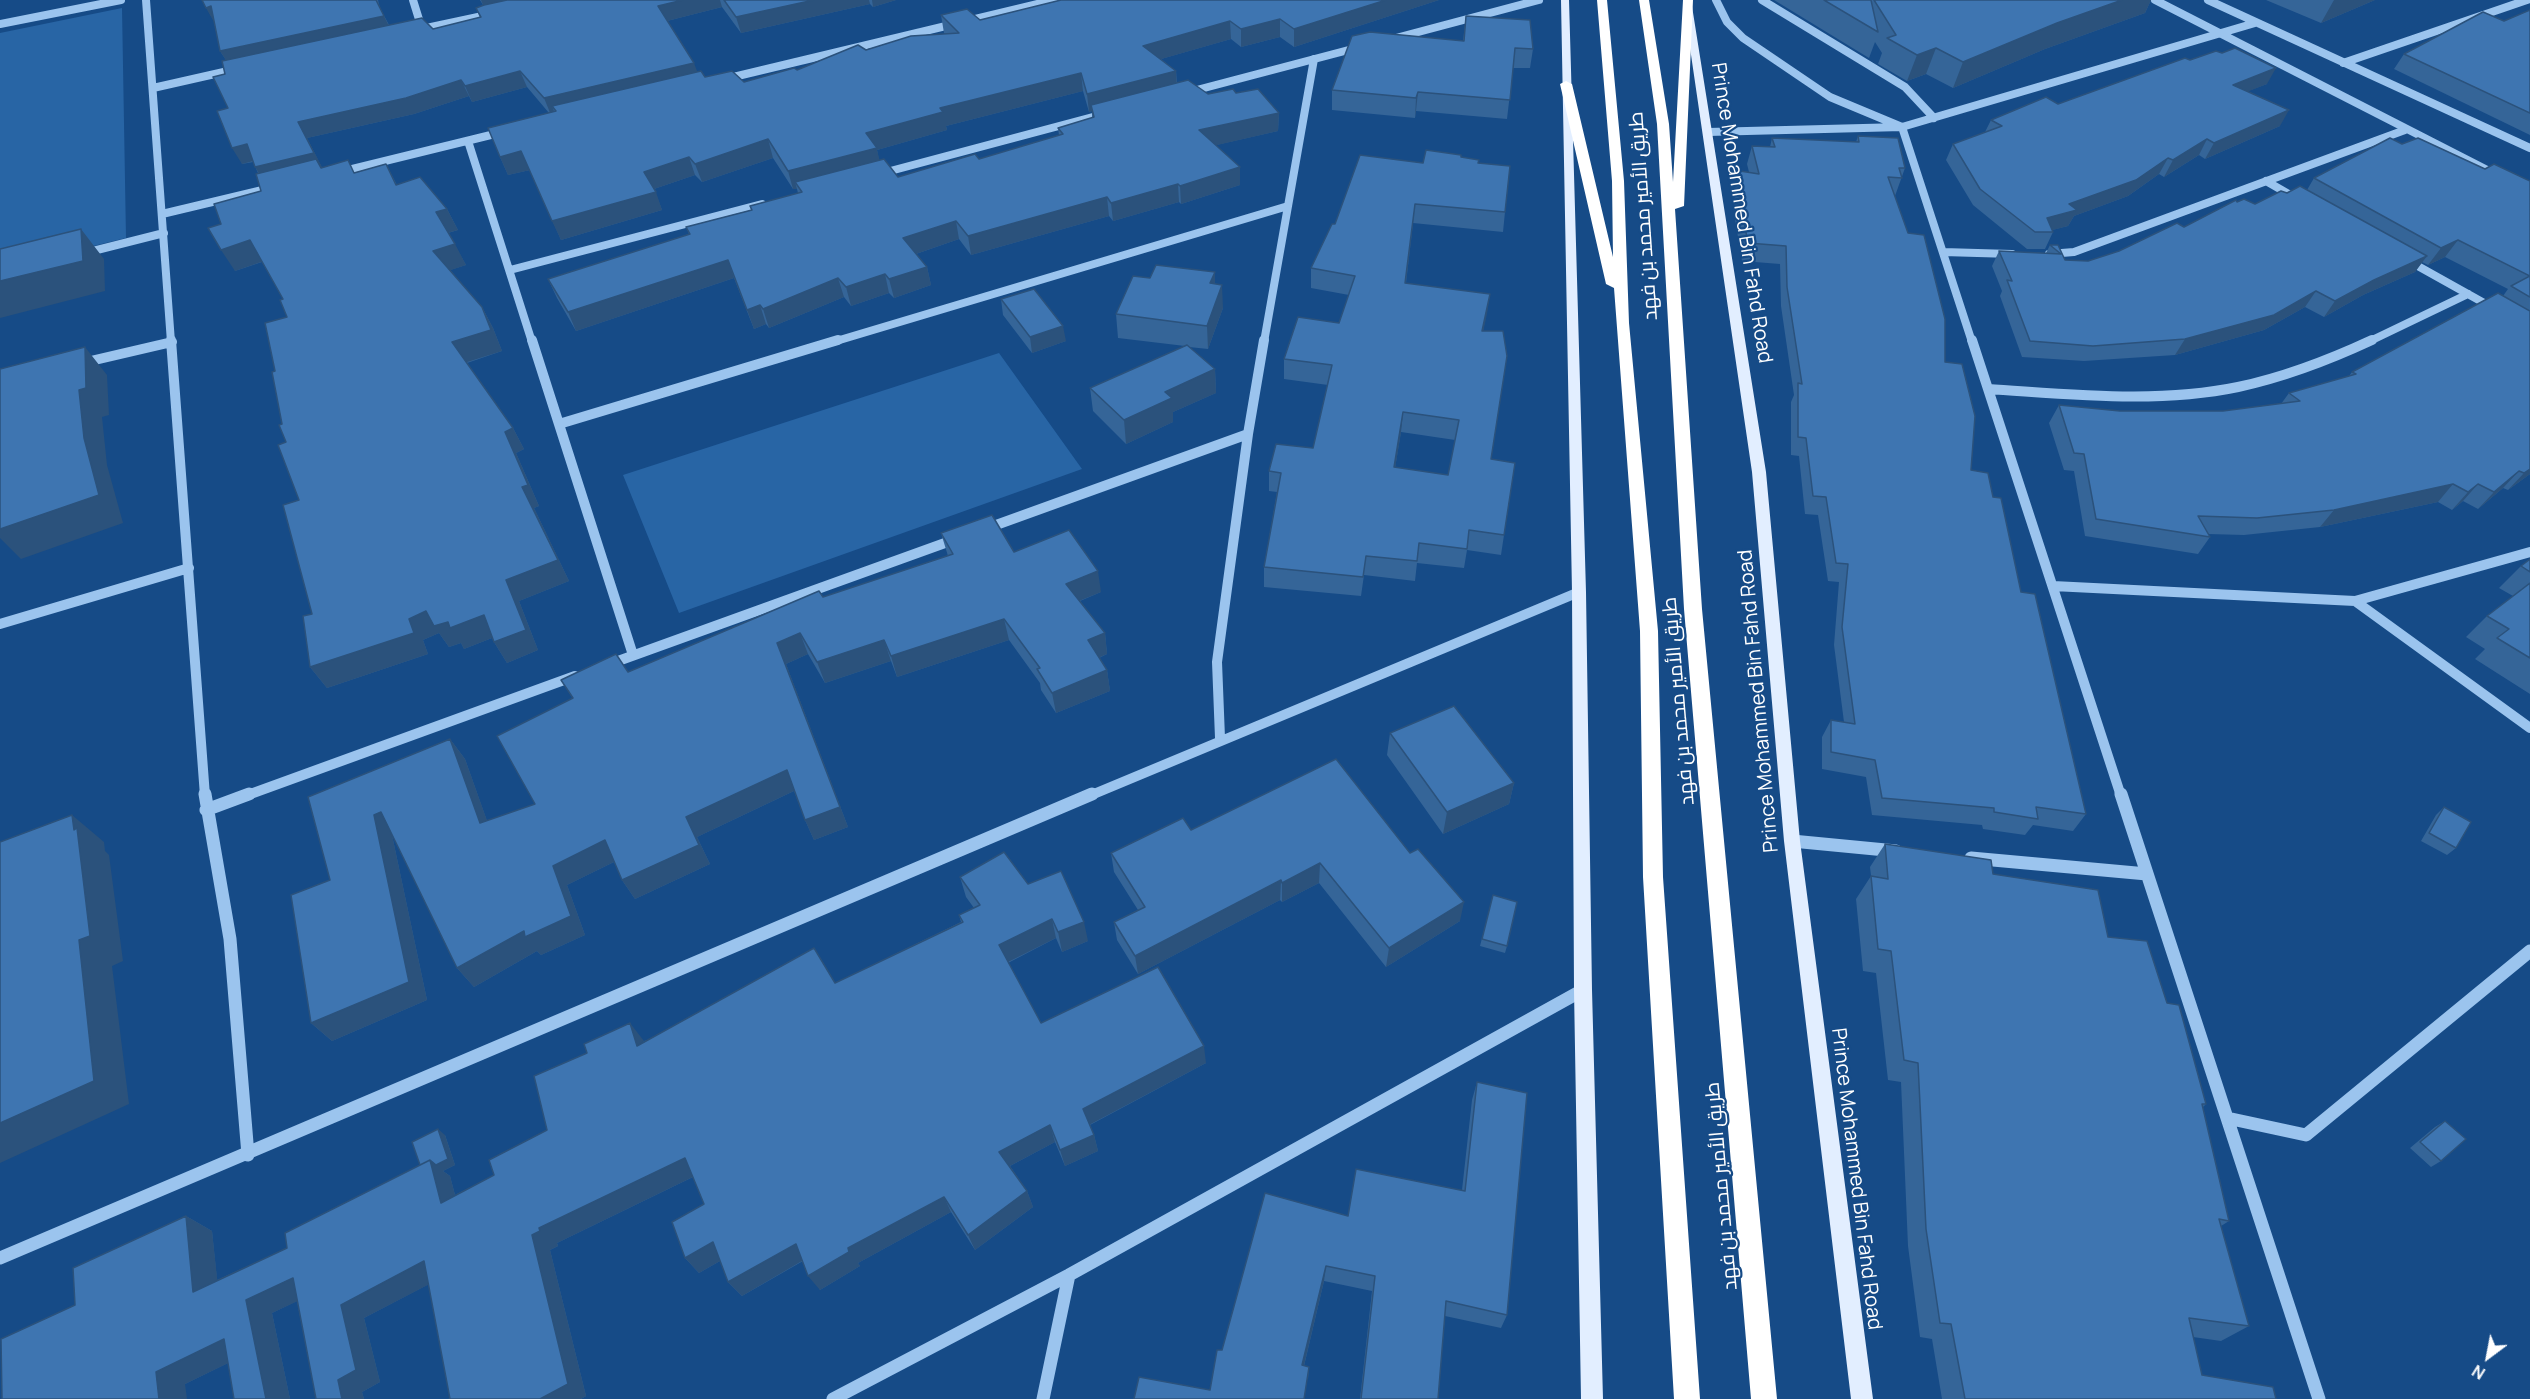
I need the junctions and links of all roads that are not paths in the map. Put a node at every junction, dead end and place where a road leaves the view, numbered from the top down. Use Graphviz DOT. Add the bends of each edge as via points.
graph roads {
  1 [pos="121,0"];
  2 [pos="147,0"];
  3 [pos="413,0"];
  4 [pos="1054,0"];
  5 [pos="1539,0"];
  6 [pos="1565,0"];
  7 [pos="1602,0"];
  8 [pos="1644,0"];
  9 [pos="1688,0"];
  10 [pos="1716,0"];
  11 [pos="1762,0"];
  12 [pos="2155,0"];
  13 [pos="2208,0"];
  14 [pos="2527,0"];
  15 [pos="501,12"];
  16 [pos="2255,23"];
  17 [pos="0,24"];
  18 [pos="422,29"];
  19 [pos="410,31"];
  20 [pos="2221,33"];
  21 [pos="1382,42"];
  22 [pos="1370,44"];
  23 [pos="1314,59"];
  24 [pos="2343,63"];
  25 [pos="246,67"];
  26 [pos="721,80"];
  27 [pos="1566,84"];
  28 [pos="153,88"];
  29 [pos="1176,96"];
  30 [pos="1107,114"];
  31 [pos="1934,118"];
  32 [pos="1902,127"];
  33 [pos="514,130"];
  34 [pos="2405,130"];
  35 [pos="1708,132"];
  36 [pos="468,141"];
  37 [pos="2530,148"];
  38 [pos="332,173"];
  39 [pos="866,177"];
  40 [pos="2266,181"];
  41 [pos="2509,181"];
  42 [pos="287,184"];
  43 [pos="774,201"];
  44 [pos="2306,204"];
  45 [pos="1288,206"];
  46 [pos="162,214"];
  47 [pos="164,234"];
  48 [pos="1943,252"];
  49 [pos="79,254"];
  50 [pos="2019,254"];
  51 [pos="2040,255"];
  52 [pos="2397,255"];
  53 [pos="510,270"];
  54 [pos="2468,294"];
  55 [pos="1673,300"];
  56 [pos="2499,311"];
  57 [pos="1622,323"];
  58 [pos="172,342"];
  59 [pos="70,366"];
  60 [pos="1988,389"];
  61 [pos="559,424"];
  62 [pos="1248,434"];
  63 [pos="979,531"];
  64 [pos="968,535"];
  65 [pos="2530,552"];
  66 [pos="189,568"];
  67 [pos="2053,586"];
  68 [pos="1579,592"];
  69 [pos="2355,601"];
  70 [pos="0,624"];
  71 [pos="633,656"];
  72 [pos="599,668"];
  73 [pos="588,672"];
  74 [pos="2530,728"];
  75 [pos="1220,738"];
  76 [pos="206,810"];
  77 [pos="1792,841"];
  78 [pos="1908,852"];
  79 [pos="1954,856"];
  80 [pos="2147,874"];
  81 [pos="2530,951"];
  82 [pos="1583,990"];
  83 [pos="2227,1118"];
  84 [pos="248,1155"];
  85 [pos="0,1258"];
  86 [pos="1069,1275"];
  87 [pos="832,1399"];
  88 [pos="1043,1399"];
  89 [pos="1592,1399"];
  90 [pos="1687,1399"];
  91 [pos="1764,1399"];
  92 [pos="1862,1399"];
  93 [pos="2319,1399"];
  1 -- 17 [label="street"];
  2 -- 28 [label="street"];
  3 -- 18 [label="street"];
  4 -- 26 [label="street"];
  5 -- 21 [label="street"];
  6 -- 27 [label="main road"];
  7 -- 57 [label="highway, طريق الأمير محمد بن فهد" via="1618,181"];
  8 -- 55 [label="highway, طريق الأمير محمد بن فهد" via="1663,124"];
  9 -- 35 [label="main road, Prince Mohammed Bin Fahd Road"];
  9 -- 55 [label="highway"];
  10 -- 32 [label="street" via="1727,22 1743,38 1830,97"];
  11 -- 31 [label="street" via="1905,87"];
  12 -- 20 [label="street"];
  13 -- 16 [label="street"];
  14 -- 24 [label="street"];
  15 -- 18 [label="street"];
  16 -- 20 [label="street"];
  16 -- 24 [label="street"];
  18 -- 19 [label="street"];
  20 -- 31 [label="street"];
  20 -- 34 [label="street"];
  22 -- 23 [label="street"];
  23 -- 29 [label="street"];
  23 -- 45 [label="street"];
  24 -- 37 [label="street"];
  25 -- 28 [label="street"];
  27 -- 57 [label="highway"];
  27 -- 68 [label="main road"];
  28 -- 46 [label="street"];
  30 -- 39 [label="street"];
  31 -- 32 [label="street"];
  32 -- 35 [label="street"];
  32 -- 48 [label="street"];
  33 -- 36 [label="street"];
  34 -- 40 [label="street"];
  34 -- 41 [label="street"];
  35 -- 77 [label="main road, Prince Mohammed Bin Fahd Road" via="1759,472"];
  36 -- 38 [label="street"];
  36 -- 53 [label="street"];
  40 -- 44 [label="street"];
  40 -- 51 [label="street" via="2074,252"];
  42 -- 46 [label="street"];
  43 -- 53 [label="street"];
  45 -- 61 [label="street"];
  45 -- 62 [label="street"];
  46 -- 47 [label="street"];
  47 -- 49 [label="street"];
  47 -- 58 [label="street"];
  48 -- 50 [label="street"];
  48 -- 60 [label="street"];
  52 -- 54 [label="street"];
  53 -- 61 [label="street"];
  54 -- 56 [label="street"];
  54 -- 60 [label="street" via="2330,359 2269,380 2195,392 2112,396"];
  55 -- 91 [label="highway, طريق الأمير محمد بن فهد" via="1694,609"];
  57 -- 90 [label="highway, طريق الأمير محمد بن فهد" via="1649,631 1653,877"];
  58 -- 59 [label="street"];
  58 -- 66 [label="street"];
  60 -- 67 [label="street"];
  61 -- 71 [label="street"];
  62 -- 63 [label="street"];
  62 -- 75 [label="street" via="1217,662"];
  64 -- 71 [label="street"];
  65 -- 69 [label="street"];
  66 -- 70 [label="street"];
  66 -- 76 [label="street"];
  67 -- 69 [label="street"];
  67 -- 80 [label="street"];
  68 -- 75 [label="street"];
  68 -- 82 [label="main road"];
  69 -- 74 [label="street"];
  71 -- 72 [label="street"];
  73 -- 76 [label="street"];
  75 -- 84 [label="street"];
  76 -- 84 [label="street" via="230,939"];
  77 -- 78 [label="street"];
  77 -- 92 [label="main road, Prince Mohammed Bin Fahd Road"];
  79 -- 80 [label="street"];
  80 -- 83 [label="street"];
  81 -- 83 [label="street" via="2306,1135"];
  82 -- 86 [label="street"];
  82 -- 89 [label="main road"];
  83 -- 93 [label="street"];
  84 -- 85 [label="street"];
  86 -- 87 [label="street"];
  86 -- 88 [label="street"];
}
